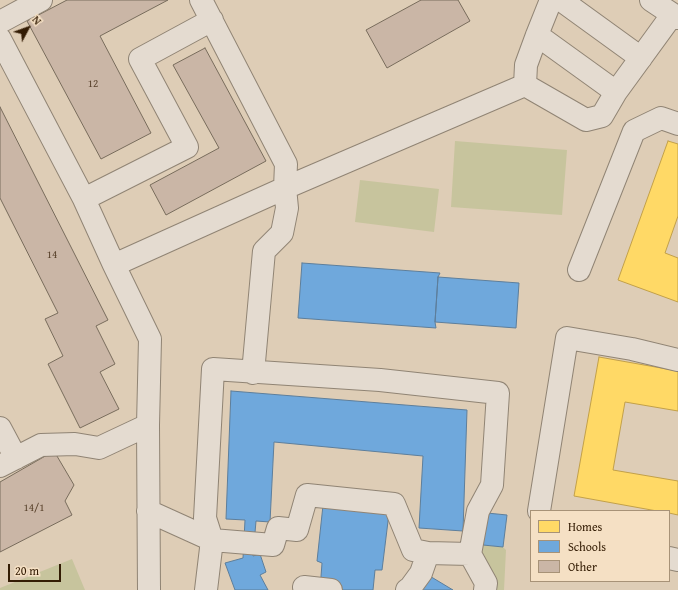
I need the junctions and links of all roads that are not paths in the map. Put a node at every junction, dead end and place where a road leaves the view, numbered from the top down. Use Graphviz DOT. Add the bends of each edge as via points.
graph roads {
  1 [pos="41,0"];
  2 [pos="201,0"];
  3 [pos="551,0"];
  4 [pos="561,0"];
  5 [pos="651,0"];
  6 [pos="675,17"];
  7 [pos="212,20"];
  8 [pos="0,22"];
  9 [pos="537,34"];
  10 [pos="0,38"];
  11 [pos="641,58"];
  12 [pos="524,85"];
  13 [pos="616,92"];
  14 [pos="678,124"];
  15 [pos="284,188"];
  16 [pos="84,199"];
  17 [pos="114,265"];
  18 [pos="579,270"];
  19 [pos="678,360"];
  20 [pos="253,372"];
  21 [pos="148,425"];
  22 [pos="0,428"];
  23 [pos="8,462"];
  24 [pos="539,510"];
  25 [pos="148,511"];
  26 [pos="212,540"];
  27 [pos="428,553"];
  28 [pos="470,554"];
  29 [pos="304,587"];
  30 [pos="149,590"];
  31 [pos="206,590"];
  32 [pos="331,590"];
  33 [pos="407,590"];
  34 [pos="485,590"];
  1 -- 8 [label="lane"];
  2 -- 7 [label="lane"];
  3 -- 9 [label="lane"];
  4 -- 11 [label="lane"];
  5 -- 6 [label="lane"];
  6 -- 11 [label="lane"];
  7 -- 15 [label="lane" via="286,164"];
  7 -- 16 [label="lane" via="140,59 187,147"];
  9 -- 12 [label="lane" via="526,65"];
  9 -- 13 [label="lane"];
  10 -- 16 [label="lane"];
  11 -- 13 [label="lane"];
  12 -- 13 [label="lane" via="586,120 602,116"];
  12 -- 15 [label="lane"];
  14 -- 18 [label="lane" via="661,118 634,131"];
  15 -- 17 [label="lane"];
  15 -- 20 [label="lane" via="287,208 282,233 264,251"];
  16 -- 17 [label="lane"];
  17 -- 21 [label="lane" via="150,339"];
  19 -- 24 [label="lane" via="567,338"];
  20 -- 26 [label="lane" via="213,370 205,518"];
  20 -- 28 [label="lane" via="380,380 498,392 492,485 478,511"];
  21 -- 23 [label="lane" via="99,448 74,444 41,445"];
  21 -- 25 [label="lane"];
  22 -- 23 [label="lane"];
  25 -- 26 [label="lane"];
  25 -- 30 [label="lane"];
  26 -- 27 [label="lane" via="273,545 278,528 297,530 307,495 394,504 413,550"];
  26 -- 31 [label="lane"];
  27 -- 28 [label="lane"];
  27 -- 33 [label="lane" via="421,573"];
  28 -- 34 [label="lane" via="486,583"];
  29 -- 32 [label="lane"];
}
